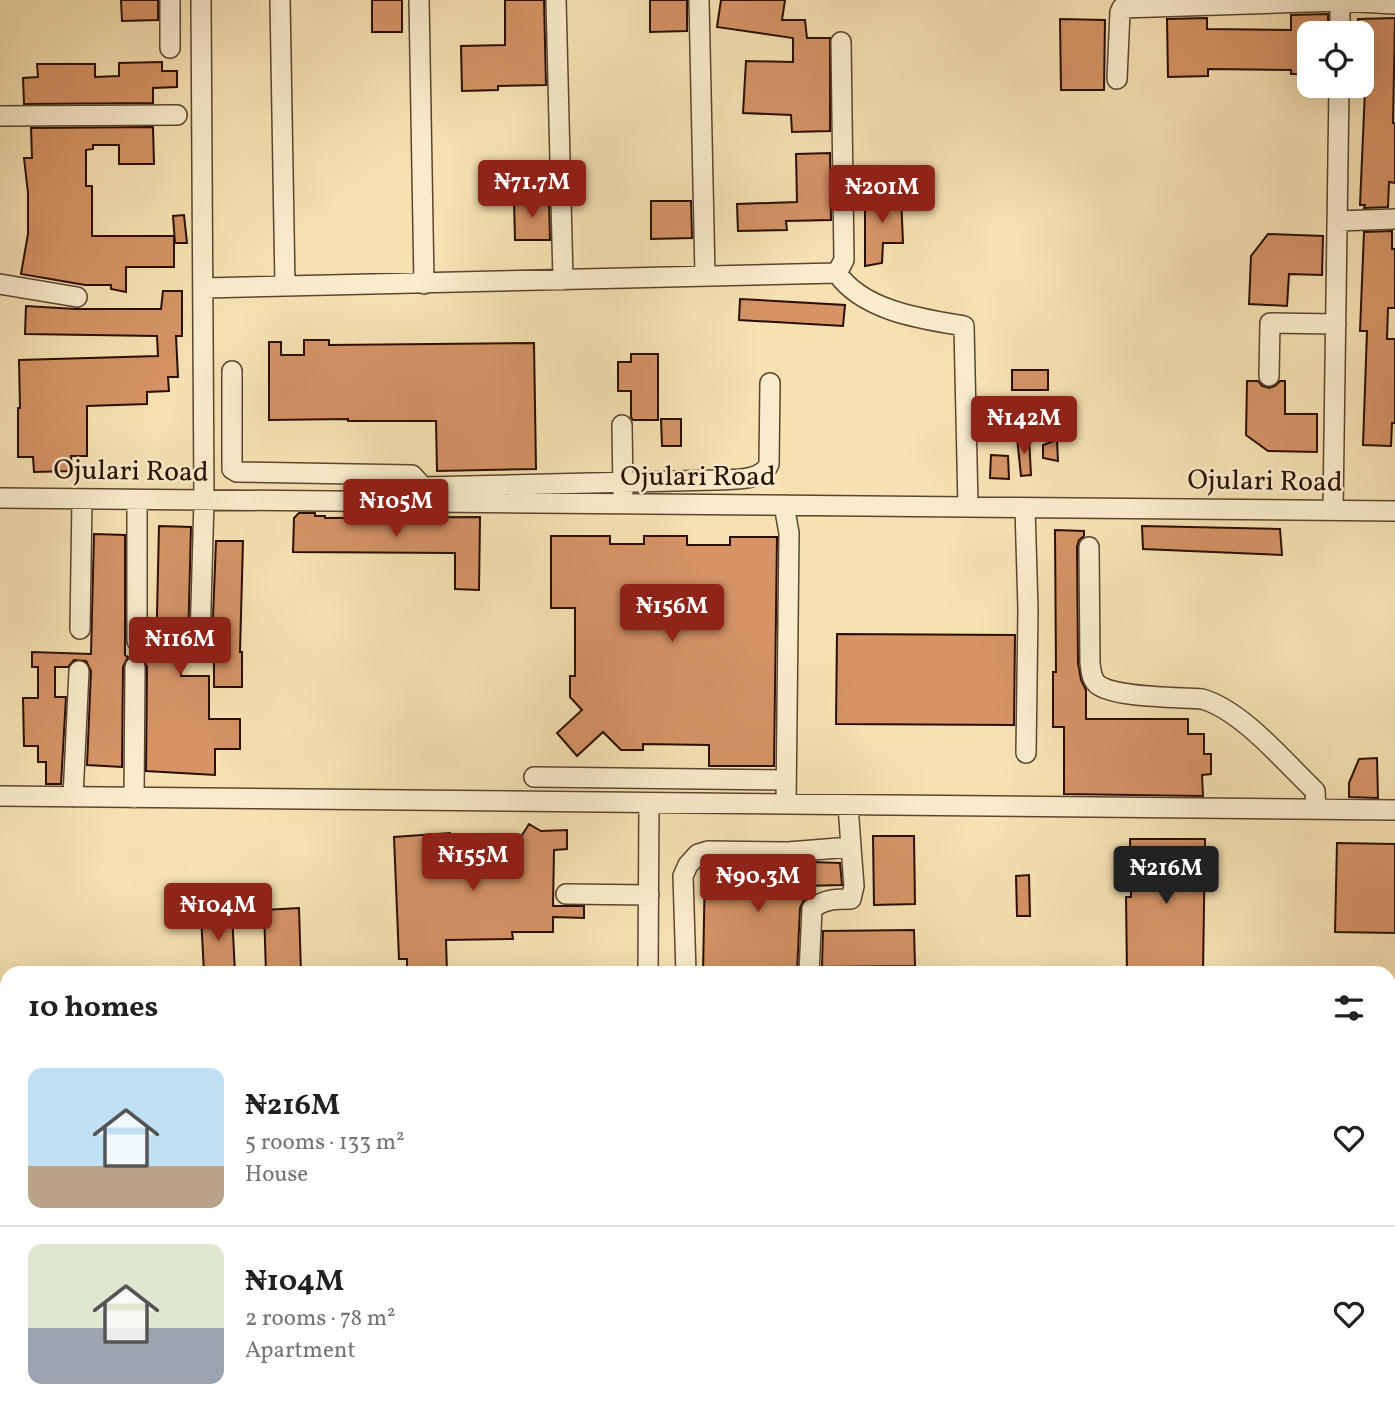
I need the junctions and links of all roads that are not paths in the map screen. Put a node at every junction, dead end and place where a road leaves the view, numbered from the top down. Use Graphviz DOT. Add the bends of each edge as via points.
graph roads {
  1 [pos="170,0"];
  2 [pos="201,0"];
  3 [pos="280,0"];
  4 [pos="419,0"];
  5 [pos="556,0"];
  6 [pos="699,0"];
  7 [pos="1340,1"];
  8 [pos="1395,4"];
  9 [pos="1340,21"];
  10 [pos="841,42"];
  11 [pos="170,48"];
  12 [pos="1117,79"];
  13 [pos="1339,98"];
  14 [pos="177,115"];
  15 [pos="0,116"];
  16 [pos="1395,219"];
  17 [pos="1338,222"];
  18 [pos="837,273"];
  19 [pos="705,275"];
  20 [pos="563,280"];
  21 [pos="0,284"];
  22 [pos="424,284"];
  23 [pos="285,286"];
  24 [pos="203,288"];
  25 [pos="76,297"];
  26 [pos="1336,324"];
  27 [pos="232,371"];
  28 [pos="1269,376"];
  29 [pos="770,383"];
  30 [pos="622,425"];
  31 [pos="623,482"];
  32 [pos="0,498"];
  33 [pos="82,499"];
  34 [pos="137,500"];
  35 [pos="204,500"];
  36 [pos="623,504"];
  37 [pos="784,505"];
  38 [pos="968,507"];
  39 [pos="1026,508"];
  40 [pos="1333,510"];
  41 [pos="1395,511"];
  42 [pos="1089,547"];
  43 [pos="80,629"];
  44 [pos="137,641"];
  45 [pos="200,641"];
  46 [pos="135,667"];
  47 [pos="79,671"];
  48 [pos="1027,753"];
  49 [pos="534,777"];
  50 [pos="786,780"];
  51 [pos="0,796"];
  52 [pos="73,797"];
  53 [pos="134,798"];
  54 [pos="649,803"];
  55 [pos="786,804"];
  56 [pos="848,804"];
  57 [pos="1316,809"];
  58 [pos="1395,810"];
  59 [pos="851,848"];
  60 [pos="566,894"];
  61 [pos="649,895"];
  62 [pos="648,966"];
  63 [pos="686,966"];
  64 [pos="809,966"];
  1 -- 11 [label="street"];
  2 -- 24 [label="street"];
  3 -- 23 [label="street"];
  4 -- 22 [label="street"];
  5 -- 20 [label="street"];
  6 -- 19 [label="street"];
  7 -- 8 [label="street"];
  7 -- 9 [label="street"];
  7 -- 12 [label="street" via="1122,8"];
  10 -- 18 [label="street" via="844,260"];
  13 -- 17 [label="street"];
  14 -- 15 [label="street"];
  16 -- 17 [label="street"];
  17 -- 26 [label="street"];
  18 -- 19 [label="street"];
  18 -- 38 [label="street" via="855,294 911,317 964,327"];
  19 -- 20 [label="street"];
  20 -- 22 [label="street"];
  21 -- 25 [label="street"];
  22 -- 23 [label="street"];
  23 -- 24 [label="street"];
  24 -- 35 [label="street"];
  26 -- 28 [label="street" via="1270,323"];
  26 -- 40 [label="street"];
  27 -- 31 [label="street" via="230,464 237,472 412,475 423,487"];
  29 -- 31 [label="street" via="766,471 715,480"];
  30 -- 31 [label="street"];
  31 -- 36 [label="street"];
  32 -- 33 [label="street, Ojulari Road"];
  33 -- 34 [label="street, Ojulari Road"];
  33 -- 43 [label="street"];
  34 -- 35 [label="street, Ojulari Road"];
  34 -- 44 [label="street"];
  35 -- 36 [label="street, Ojulari Road"];
  35 -- 45 [label="street"];
  36 -- 37 [label="street, Ojulari Road"];
  37 -- 38 [label="street, Ojulari Road"];
  37 -- 50 [label="street" via="789,533"];
  38 -- 39 [label="street, Ojulari Road"];
  39 -- 40 [label="street, Ojulari Road"];
  39 -- 48 [label="street"];
  40 -- 41 [label="street, Ojulari Road"];
  42 -- 57 [label="street" via="1090,663 1096,683 1116,692 1214,703 1315,791"];
  46 -- 53 [label="street"];
  47 -- 52 [label="street"];
  49 -- 50 [label="street"];
  50 -- 55 [label="street"];
  51 -- 52 [label="street"];
  52 -- 53 [label="street"];
  53 -- 54 [label="street"];
  54 -- 55 [label="street"];
  54 -- 61 [label="street"];
  55 -- 56 [label="street"];
  56 -- 57 [label="street"];
  56 -- 59 [label="street"];
  57 -- 58 [label="street"];
  59 -- 63 [label="street" via="698,854 683,876"];
  59 -- 64 [label="street" via="851,899 834,899 813,909"];
  60 -- 61 [label="street"];
  61 -- 62 [label="street"];
}
